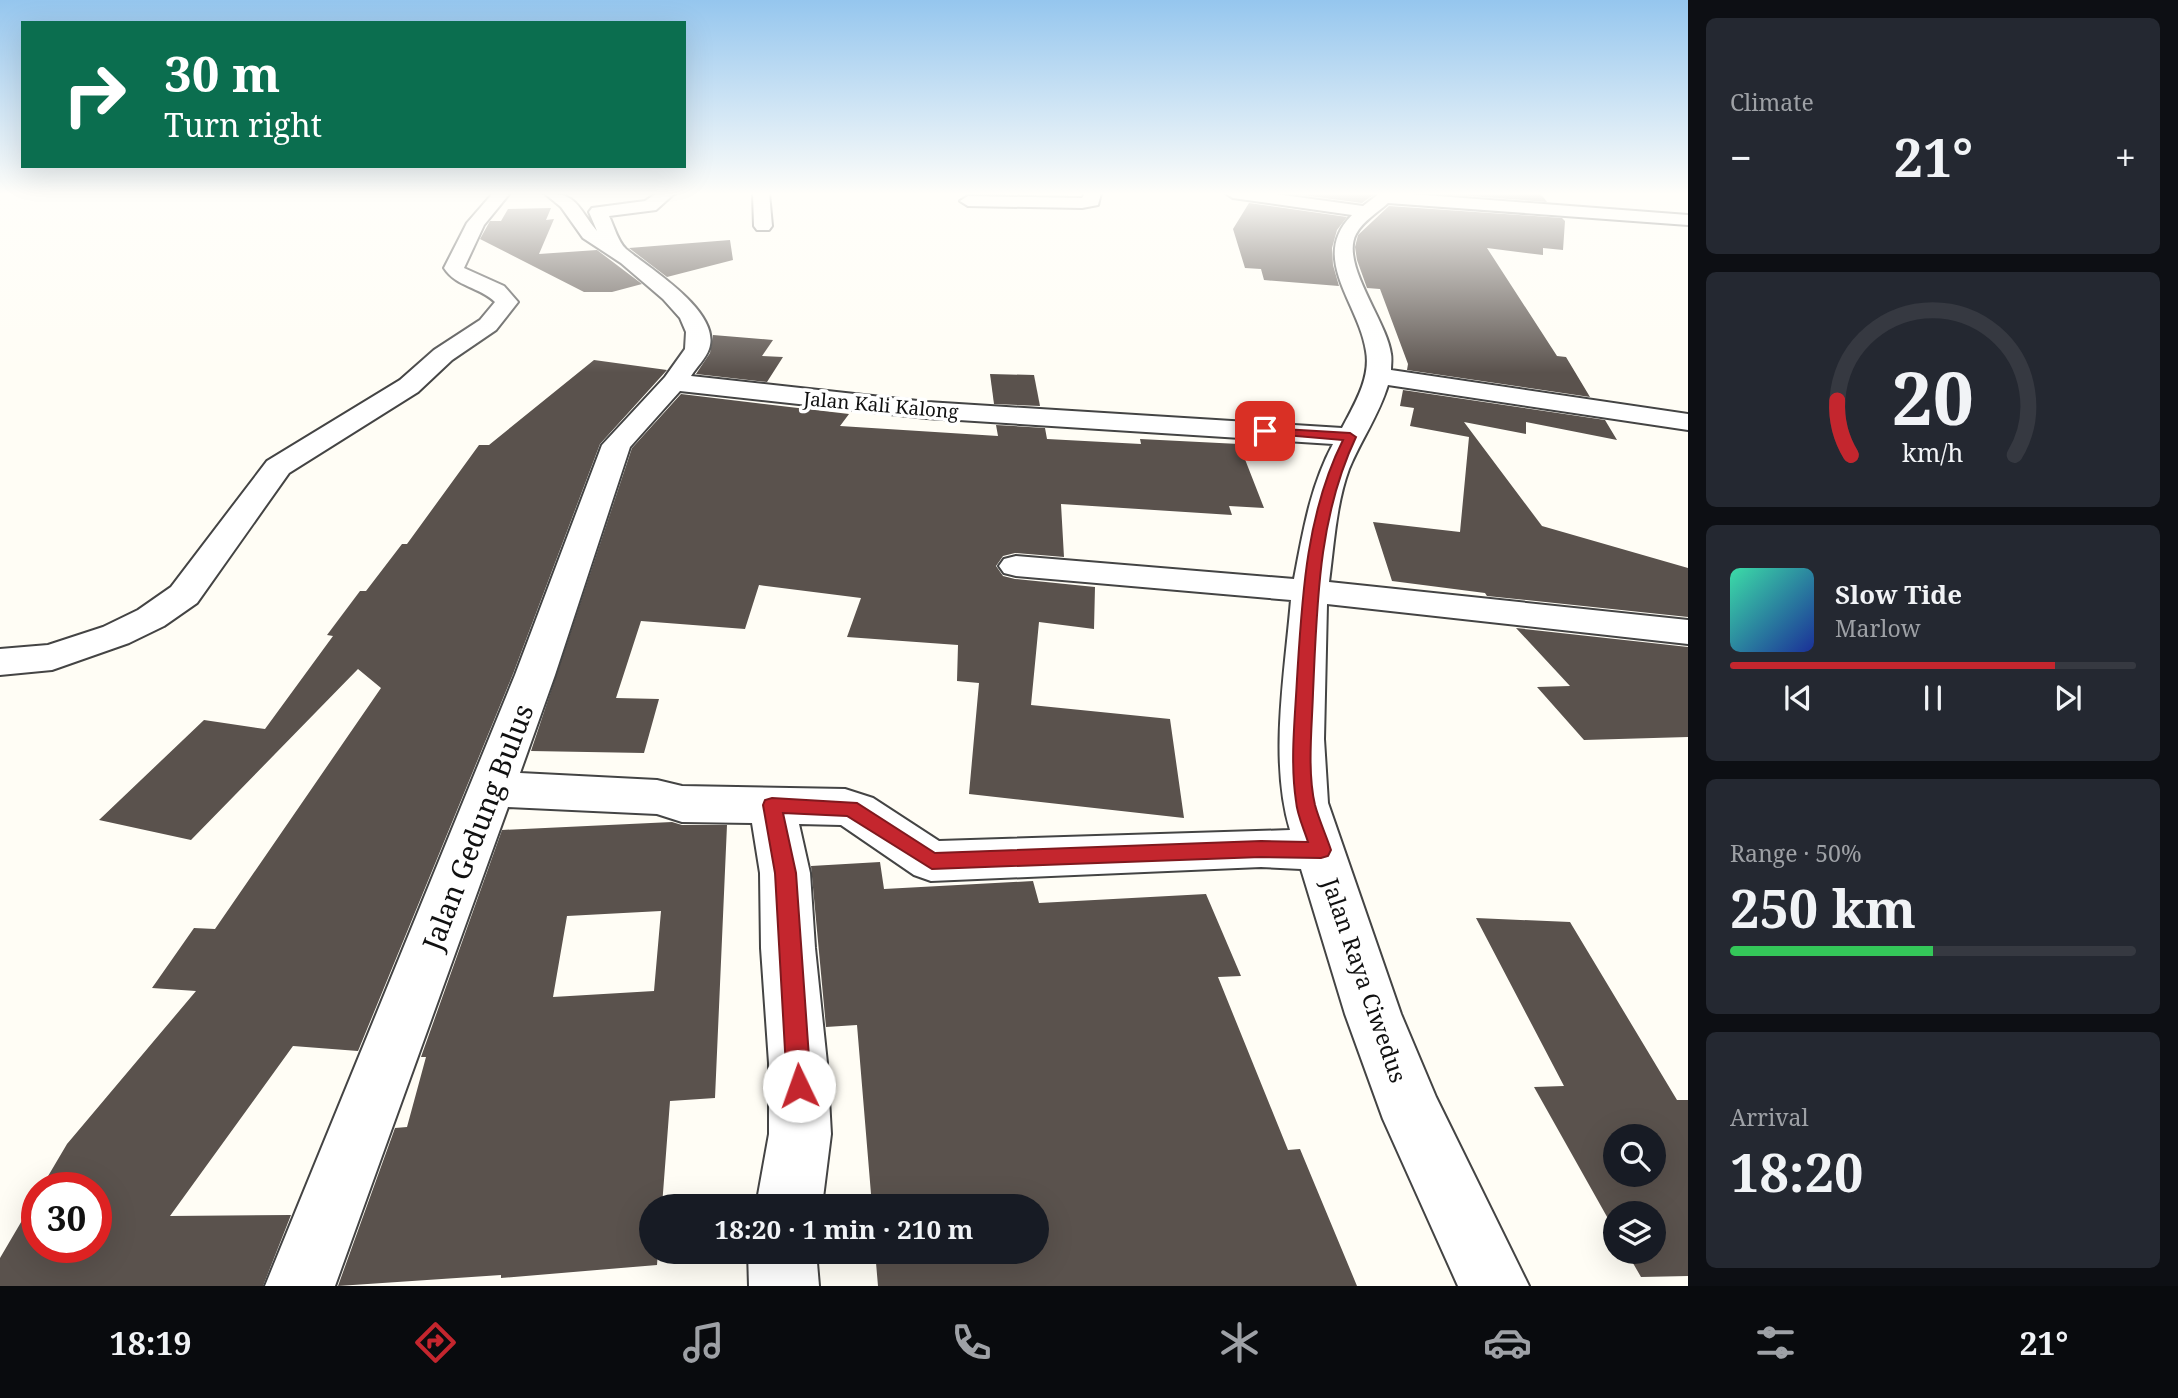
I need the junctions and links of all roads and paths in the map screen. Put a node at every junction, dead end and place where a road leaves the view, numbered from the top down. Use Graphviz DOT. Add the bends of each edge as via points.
graph roads {
  1 [pos="461,253"];
  2 [pos="619,253"];
  3 [pos="1344,253"];
  4 [pos="1378,376"];
  5 [pos="674,382"];
  6 [pos="1688,422"];
  7 [pos="1350,437"];
  8 [pos="1016,566"];
  9 [pos="1310,591"];
  10 [pos="1688,632"];
  11 [pos="0,663"];
  12 [pos="491,789"];
  13 [pos="772,805"];
  14 [pos="1321,850"];
  15 [pos="791,1194"];
  16 [pos="783,1264"];
  17 [pos="300,1286"];
  18 [pos="784,1286"];
  19 [pos="1494,1286"];
  1 -- 11 [label="street" via="454,268 458,274 496,291 507,302 488,325 443,355 409,386 278,467 184,595 151,618 52,657"];
  2 -- 5 [label="street" via="671,294 691,316 698,332 697,349"];
  3 -- 4 [label="street, Jalan Raya Ciwedus" via="1379,353"];
  4 -- 6 [label="street"];
  4 -- 7 [label="street, Jalan Raya Ciwedus"];
  5 -- 7 [label="street, Jalan Kali Kalong" via="1001,416"];
  5 -- 12 [label="street, Jalan Gedung Bulus" via="616,444"];
  7 -- 9 [label="street, Jalan Raya Ciwedus" via="1324,505"];
  8 -- 9 [label="street"];
  9 -- 10 [label="street"];
  9 -- 14 [label="street, Jalan Raya Ciwedus" via="1302,739 1305,803"];
  12 -- 13 [label="street" via="657,797 682,804"];
  12 -- 17 [label="street, Jalan Gedung Bulus"];
  13 -- 14 [label="street" via="850,809 932,861"];
  13 -- 15 [label="street" via="785,873 798,1063 800,1134"];
  14 -- 19 [label="street, Jalan Raya Ciwedus" via="1373,1014 1414,1119"];
  16 -- 18 [label="street"];
}
